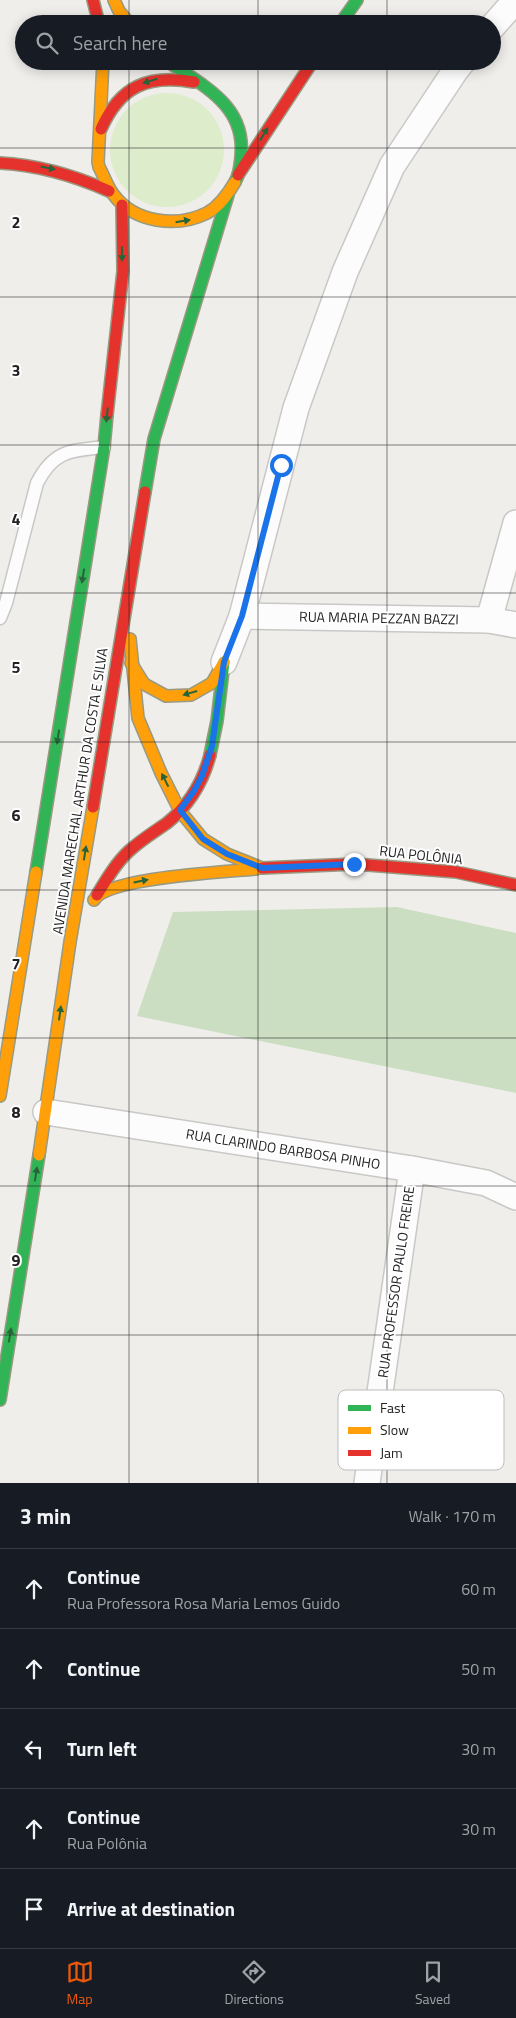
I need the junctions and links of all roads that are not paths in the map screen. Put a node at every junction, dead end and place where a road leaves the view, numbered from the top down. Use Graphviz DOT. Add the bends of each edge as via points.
graph roads {
  1 [pos="92,0"];
  2 [pos="114,0"];
  3 [pos="357,0"];
  4 [pos="516,0"];
  5 [pos="96,15"];
  6 [pos="122,15"];
  7 [pos="346,15"];
  8 [pos="501,17"];
  9 [pos="102,70"];
  10 [pos="180,70"];
  11 [pos="307,70"];
  12 [pos="456,70"];
  13 [pos="198,83"];
  14 [pos="98,137"];
  15 [pos="0,163"];
  16 [pos="238,175"];
  17 [pos="110,192"];
  18 [pos="228,195"];
  19 [pos="122,205"];
  20 [pos="104,448"];
  21 [pos="516,523"];
  22 [pos="127,594"];
  23 [pos="242,616"];
  24 [pos="0,618"];
  25 [pos="489,620"];
  26 [pos="516,625"];
  27 [pos="224,662"];
  28 [pos="131,663"];
  29 [pos="180,810"];
  30 [pos="262,868"];
  31 [pos="516,885"];
  32 [pos="97,895"];
  33 [pos="70,942"];
  34 [pos="0,1096"];
  35 [pos="46,1112"];
  36 [pos="412,1169"];
  37 [pos="516,1197"];
  38 [pos="380,1390"];
  39 [pos="0,1400"];
  40 [pos="369,1470"];
  41 [pos="367,1483"];
  1 -- 5 [label="main road"];
  2 -- 6 [label="main road"];
  3 -- 7 [label="main road"];
  4 -- 8 [label="street"];
  9 -- 14 [label="main road"];
  10 -- 13 [label="main road"];
  16 -- 11 [label="main road, one-way"];
  12 -- 23 [label="street" via="392,166 345,272 296,408"];
  13 -- 14 [label="main road, one-way" via="177,78 156,79 135,86 118,99 105,117"];
  13 -- 16 [label="main road" via="217,95 234,118 240,132 242,154"];
  14 -- 17 [label="main road" via="99,166"];
  15 -- 17 [label="main road, one-way" via="59,170"];
  16 -- 18 [label="main road"];
  17 -- 19 [label="main road"];
  19 -- 18 [label="main road, one-way" via="142,218 165,223 181,222 211,211"];
  18 -- 22 [label="main road, AVENIDA MARECHAL ARTHUR DA COSTA E SILVA" via="154,440"];
  19 -- 20 [label="main road, one-way" via="123,270"];
  20 -- 24 [label="lane" via="76,450 58,456 45,467"];
  20 -- 34 [label="main road, one-way"];
  21 -- 25 [label="street"];
  22 -- 28 [label="main road"];
  33 -- 22 [label="main road, AVENIDA MARECHAL ARTHUR DA COSTA E SILVA, one-way"];
  23 -- 25 [label="street, RUA MARIA PEZZAN BAZZI"];
  23 -- 27 [label="street"];
  25 -- 26 [label="street, RUA MARIA PEZZAN BAZZI"];
  27 -- 28 [label="main road, one-way" via="212,683 190,696 166,696 144,684"];
  27 -- 29 [label="main road" via="212,746 202,776"];
  29 -- 28 [label="main road, one-way" via="138,718"];
  29 -- 30 [label="main road" via="203,839 227,854"];
  29 -- 32 [label="main road" via="128,852"];
  30 -- 31 [label="main road, RUA POLÔNIA" via="354,864 456,872"];
  32 -- 30 [label="main road, RUA POLÔNIA, one-way" via="153,879"];
  32 -- 33 [label="main road"];
  35 -- 33 [label="main road, AVENIDA MARECHAL ARTHUR DA COSTA E SILVA, one-way"];
  35 -- 36 [label="street, RUA CLARINDO BARBOSA PINHO"];
  39 -- 35 [label="main road, AVENIDA MARECHAL ARTHUR DA COSTA E SILVA, one-way"];
  36 -- 37 [label="street, RUA CLARINDO BARBOSA PINHO" via="486,1183"];
  36 -- 38 [label="street, RUA PROFESSOR PAULO FREIRE"];
  40 -- 41 [label="street, RUA PROFESSOR PAULO FREIRE"];
}
